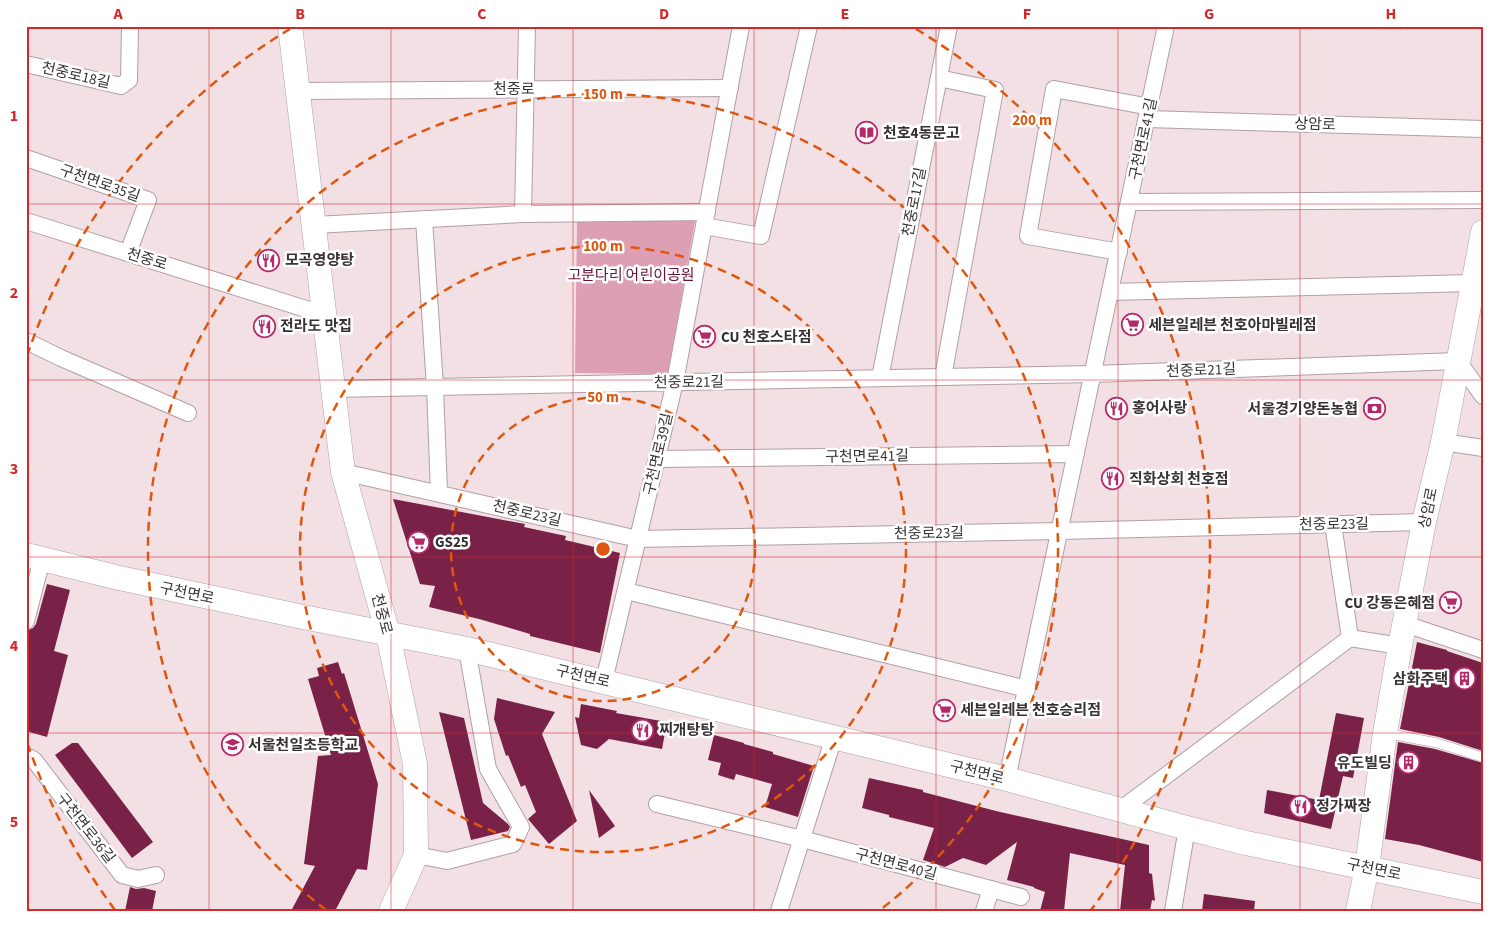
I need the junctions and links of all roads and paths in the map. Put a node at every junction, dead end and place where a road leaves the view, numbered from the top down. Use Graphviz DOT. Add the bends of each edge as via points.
graph roads {
  1 [pos="130,26"];
  2 [pos="290,26"];
  3 [pos="527,26"];
  4 [pos="741,26"];
  5 [pos="809,26"];
  6 [pos="949,26"];
  7 [pos="1166,26"];
  8 [pos="26,64"];
  9 [pos="939,78"];
  10 [pos="730,88"];
  11 [pos="526,89"];
  12 [pos="298,91"];
  13 [pos="1148,113"];
  14 [pos="1483,128"];
  15 [pos="26,158"];
  16 [pos="1483,200"];
  17 [pos="1129,202"];
  18 [pos="523,214"];
  19 [pos="424,219"];
  20 [pos="706,219"];
  21 [pos="26,222"];
  22 [pos="314,225"];
  23 [pos="1482,238"];
  24 [pos="1119,252"];
  25 [pos="128,253"];
  26 [pos="1473,283"];
  27 [pos="1110,292"];
  28 [pos="324,315"];
  29 [pos="26,341"];
  30 [pos="1458,361"];
  31 [pos="1093,374"];
  32 [pos="943,377"];
  33 [pos="880,378"];
  34 [pos="675,382"];
  35 [pos="435,387"];
  36 [pos="333,390"];
  37 [pos="1483,396"];
  38 [pos="188,413"];
  39 [pos="1443,442"];
  40 [pos="1483,448"];
  41 [pos="1076,454"];
  42 [pos="657,459"];
  43 [pos="343,472"];
  44 [pos="439,493"];
  45 [pos="1424,522"];
  46 [pos="1333,524"];
  47 [pos="1060,531"];
  48 [pos="638,538"];
  49 [pos="34,557"];
  50 [pos="626,591"];
  51 [pos="26,621"];
  52 [pos="388,634"];
  53 [pos="1402,635"];
  54 [pos="1350,638"];
  55 [pos="467,649"];
  56 [pos="1483,650"];
  57 [pos="604,681"];
  58 [pos="1026,689"];
  59 [pos="1385,733"];
  60 [pos="834,737"];
  61 [pos="26,756"];
  62 [pos="1482,756"];
  63 [pos="1007,779"];
  64 [pos="657,804"];
  65 [pos="1120,810"];
  66 [pos="1188,828"];
  67 [pos="802,839"];
  68 [pos="416,855"];
  69 [pos="1366,867"];
  70 [pos="156,875"];
  71 [pos="991,889"];
  72 [pos="1483,892"];
  73 [pos="1021,897"];
  74 [pos="391,911"];
  75 [pos="779,911"];
  76 [pos="984,911"];
  77 [pos="1173,911"];
  78 [pos="1358,911"];
  1 -- 8 [label="street, 천중로18길" via="129,80 121,86"];
  2 -- 12 [label="main road, 천중로"];
  3 -- 11 [label="street"];
  4 -- 10 [label="street, 구천면로39길"];
  5 -- 20 [label="street" via="761,236"];
  6 -- 9 [label="street, 천중로17길"];
  7 -- 13 [label="street, 구천면로41길"];
  9 -- 32 [label="street" via="995,90"];
  9 -- 33 [label="street, 천중로17길"];
  10 -- 11 [label="street, 천중로"];
  10 -- 20 [label="street, 구천면로39길"];
  11 -- 12 [label="street, 천중로"];
  11 -- 18 [label="street"];
  12 -- 22 [label="main road, 천중로"];
  13 -- 14 [label="street, 상암로"];
  13 -- 17 [label="street, 구천면로41길"];
  13 -- 24 [label="street, 상암로" via="1054,89 1028,236"];
  15 -- 25 [label="street, 구천면로35길" via="148,200"];
  16 -- 17 [label="street"];
  17 -- 24 [label="street, 구천면로41길"];
  18 -- 19 [label="street"];
  18 -- 20 [label="street"];
  19 -- 22 [label="street"];
  19 -- 35 [label="street"];
  20 -- 34 [label="street, 구천면로39길"];
  21 -- 25 [label="street, 천중로"];
  22 -- 28 [label="main road, 천중로"];
  23 -- 26 [label="main road, 상암로"];
  24 -- 27 [label="street, 구천면로41길"];
  25 -- 28 [label="street, 천중로"];
  26 -- 27 [label="street"];
  26 -- 30 [label="main road, 상암로"];
  27 -- 31 [label="street, 구천면로41길"];
  28 -- 36 [label="main road, 천중로"];
  29 -- 38 [label="street"];
  30 -- 31 [label="street, 천중로21길"];
  30 -- 37 [label="street"];
  30 -- 39 [label="main road, 상암로"];
  31 -- 32 [label="street, 천중로21길"];
  31 -- 41 [label="street, 구천면로41길"];
  32 -- 33 [label="street, 천중로21길"];
  33 -- 34 [label="street, 천중로21길"];
  34 -- 35 [label="street, 천중로21길"];
  34 -- 42 [label="street, 구천면로39길"];
  35 -- 36 [label="street, 천중로21길"];
  35 -- 44 [label="street"];
  36 -- 43 [label="main road, 천중로"];
  39 -- 40 [label="street"];
  39 -- 45 [label="main road, 상암로"];
  41 -- 42 [label="street, 구천면로41길"];
  41 -- 47 [label="street, 구천면로41길"];
  42 -- 48 [label="street, 구천면로39길"];
  43 -- 44 [label="street, 천중로23길"];
  43 -- 52 [label="main road, 천중로"];
  44 -- 48 [label="street, 천중로23길"];
  45 -- 46 [label="street, 천중로23길"];
  45 -- 53 [label="main road, 상암로"];
  46 -- 47 [label="street, 천중로23길"];
  46 -- 54 [label="street"];
  47 -- 48 [label="street, 천중로23길"];
  47 -- 58 [label="street, 구천면로41길"];
  48 -- 50 [label="street, 구천면로39길"];
  49 -- 51 [label="street, 구천면로"];
  49 -- 52 [label="main road, 구천면로"];
  50 -- 57 [label="street, 구천면로39길"];
  50 -- 58 [label="street"];
  52 -- 55 [label="main road, 구천면로"];
  52 -- 68 [label="main road, 천중로" via="415,764"];
  53 -- 54 [label="street"];
  53 -- 56 [label="street"];
  53 -- 59 [label="main road, 상암로"];
  54 -- 65 [label="street"];
  55 -- 57 [label="main road, 구천면로"];
  55 -- 68 [label="street" via="488,769 521,827 512,844 448,861"];
  57 -- 60 [label="main road, 구천면로"];
  58 -- 63 [label="street, 구천면로41길"];
  59 -- 62 [label="lane"];
  59 -- 69 [label="main road, 상암로"];
  60 -- 63 [label="main road, 구천면로"];
  60 -- 67 [label="street"];
  61 -- 70 [label="street, 구천면로36길" via="34,760 122,875 138,879"];
  63 -- 65 [label="main road, 구천면로"];
  64 -- 67 [label="street, 구천면로40길"];
  65 -- 66 [label="main road, 구천면로"];
  66 -- 69 [label="main road, 구천면로"];
  66 -- 77 [label="street"];
  67 -- 71 [label="street, 구천면로40길"];
  67 -- 75 [label="street"];
  68 -- 74 [label="main road, 천중로"];
  69 -- 72 [label="main road, 구천면로"];
  69 -- 78 [label="main road, 상암로"];
  71 -- 73 [label="street, 구천면로40길"];
  71 -- 76 [label="street"];
}
